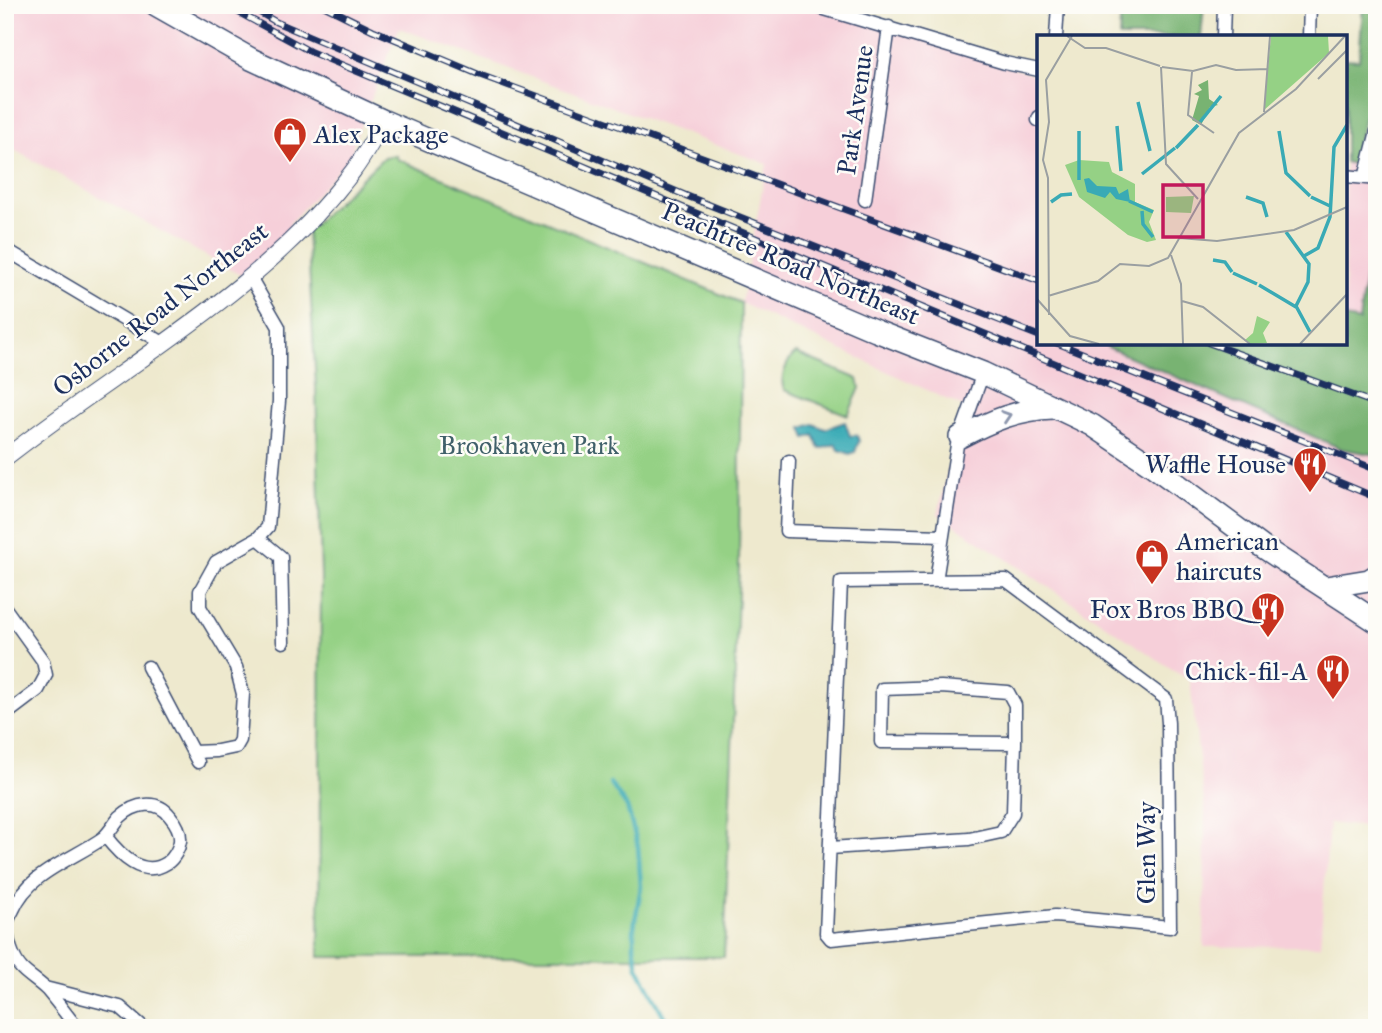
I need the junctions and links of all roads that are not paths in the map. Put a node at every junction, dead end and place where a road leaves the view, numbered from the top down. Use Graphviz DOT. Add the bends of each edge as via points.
graph roads {
  1 [pos="156,5"];
  2 [pos="811,5"];
  3 [pos="1058,5"];
  4 [pos="1224,5"];
  5 [pos="1310,5"];
  6 [pos="889,27"];
  7 [pos="1056,35"];
  8 [pos="1223,35"];
  9 [pos="1309,35"];
  10 [pos="1037,70"];
  11 [pos="384,121"];
  12 [pos="1377,131"];
  13 [pos="1347,176"];
  14 [pos="1371,178"];
  15 [pos="865,200"];
  16 [pos="5,249"];
  17 [pos="250,277"];
  18 [pos="163,343"];
  19 [pos="983,373"];
  20 [pos="1056,408"];
  21 [pos="960,437"];
  22 [pos="5,458"];
  23 [pos="789,461"];
  24 [pos="942,536"];
  25 [pos="258,538"];
  26 [pos="1377,575"];
  27 [pos="936,581"];
  28 [pos="1326,587"];
  29 [pos="5,608"];
  30 [pos="1377,622"];
  31 [pos="283,642"];
  32 [pos="148,667"];
  33 [pos="5,715"];
  34 [pos="1015,743"];
  35 [pos="105,836"];
  36 [pos="830,848"];
  37 [pos="45,988"];
  38 [pos="82,996"];
  39 [pos="67,1016"];
  40 [pos="77,1028"];
  41 [pos="144,1028"];
  1 -- 11 [label="highway, Peachtree Road Northeast" via="251,59"];
  2 -- 6 [label="street"];
  3 -- 7 [label="street"];
  4 -- 8 [label="street"];
  5 -- 9 [label="street"];
  6 -- 10 [label="street"];
  6 -- 15 [label="street, Park Avenue"];
  11 -- 17 [label="street, Osborne Road Northeast" via="335,193"];
  11 -- 19 [label="highway, Peachtree Road Northeast"];
  12 -- 14 [label="street"];
  13 -- 14 [label="street"];
  16 -- 18 [label="street"];
  17 -- 18 [label="street, Osborne Road Northeast"];
  17 -- 25 [label="street" via="279,327 279,401 268,527"];
  18 -- 22 [label="street, Osborne Road Northeast"];
  19 -- 20 [label="highway, Peachtree Road Northeast"];
  19 -- 21 [label="street"];
  21 -- 20 [label="highway, one-way" via="1007,415"];
  20 -- 28 [label="highway, Peachtree Road Northeast" via="1153,466 1261,546"];
  21 -- 24 [label="street"];
  23 -- 24 [label="street" via="786,531"];
  24 -- 27 [label="street"];
  25 -- 31 [label="street" via="281,557"];
  25 -- 32 [label="street" via="216,562 200,591 200,607 236,667 243,694 236,747 196,757"];
  26 -- 28 [label="highway"];
  27 -- 36 [label="street, Glen Way" via="841,582"];
  27 -- 36 [label="street, Glen Way" via="1006,580 1166,699 1170,927 1055,916 831,939 826,933"];
  28 -- 30 [label="highway, Peachtree Road Northeast"];
  29 -- 33 [label="street" via="43,662 46,675 38,690"];
  34 -- 34 [label="street" via="1015,705 1008,692 881,689 881,742"];
  34 -- 36 [label="street" via="1013,813 1001,832 970,839"];
  35 -- 35 [label="street" via="130,809 147,804 165,810 179,830 180,843 170,860 146,868 123,857"];
  35 -- 37 [label="street" via="35,880 18,897 7,923 10,948 20,968"];
  37 -- 38 [label="street"];
  37 -- 39 [label="street"];
  38 -- 39 [label="street"];
  38 -- 41 [label="street" via="120,1007"];
  39 -- 40 [label="street"];
}
